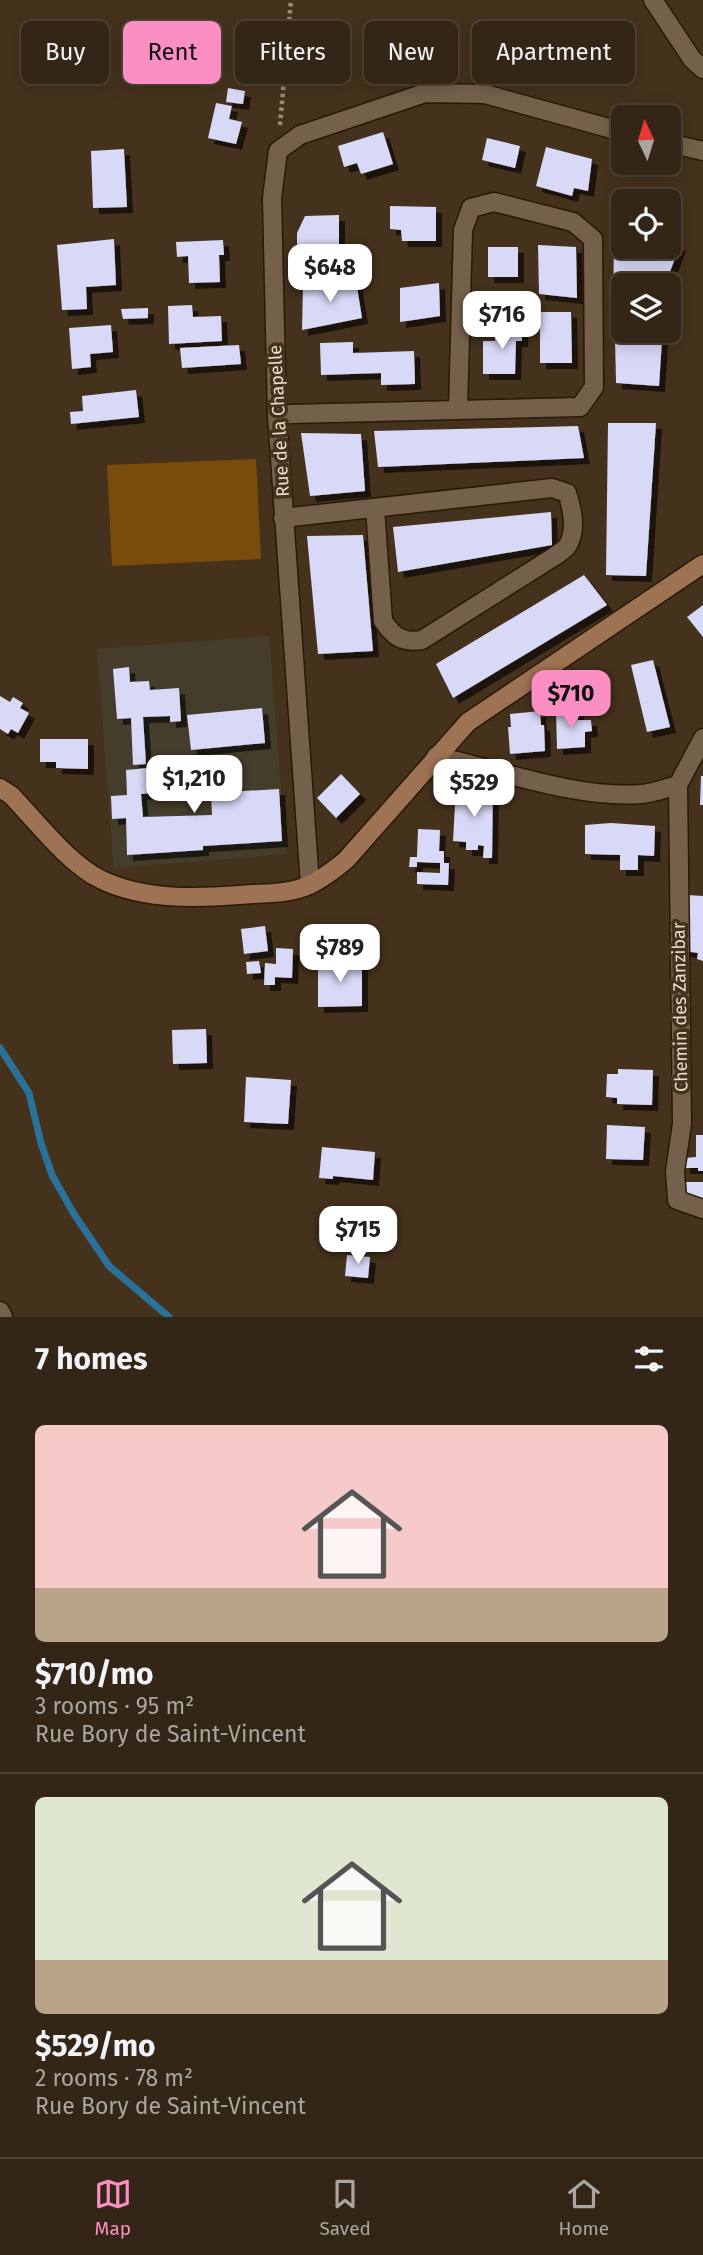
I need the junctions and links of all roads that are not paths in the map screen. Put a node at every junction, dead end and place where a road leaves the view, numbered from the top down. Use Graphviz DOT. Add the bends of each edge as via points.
graph roads {
  1 [pos="653,0"];
  2 [pos="703,69"];
  3 [pos="611,129"];
  4 [pos="681,146"];
  5 [pos="703,152"];
  6 [pos="458,410"];
  7 [pos="277,415"];
  8 [pos="375,508"];
  9 [pos="283,518"];
  10 [pos="703,564"];
  11 [pos="703,738"];
  12 [pos="436,756"];
  13 [pos="678,785"];
  14 [pos="0,788"];
  15 [pos="310,885"];
  16 [pos="703,1209"];
  17 [pos="0,1311"];
  18 [pos="3,1317"];
  1 -- 2 [label="street"];
  3 -- 7 [label="street, Rue de la Chapelle" via="485,94 425,93 300,135 278,151 272,198"];
  4 -- 5 [label="street"];
  6 -- 6 [label="street" via="580,407 594,387 593,239 573,222 494,202 471,208 463,230"];
  6 -- 7 [label="street"];
  7 -- 9 [label="street, Rue de la Chapelle"];
  8 -- 8 [label="street" via="383,621 393,635 407,642 422,640 555,556 569,544 573,526 567,492 552,488"];
  8 -- 9 [label="street"];
  9 -- 15 [label="street, Rue de la Chapelle"];
  10 -- 12 [label="main road" via="468,722"];
  11 -- 13 [label="street"];
  12 -- 13 [label="street" via="602,794 644,794"];
  12 -- 15 [label="main road" via="346,860"];
  13 -- 16 [label="street, Chemin des Zanzibar" via="682,1124 675,1171 677,1200"];
  14 -- 15 [label="main road" via="77,864 100,879 134,891 214,897"];
  17 -- 18 [label="street"];
}
